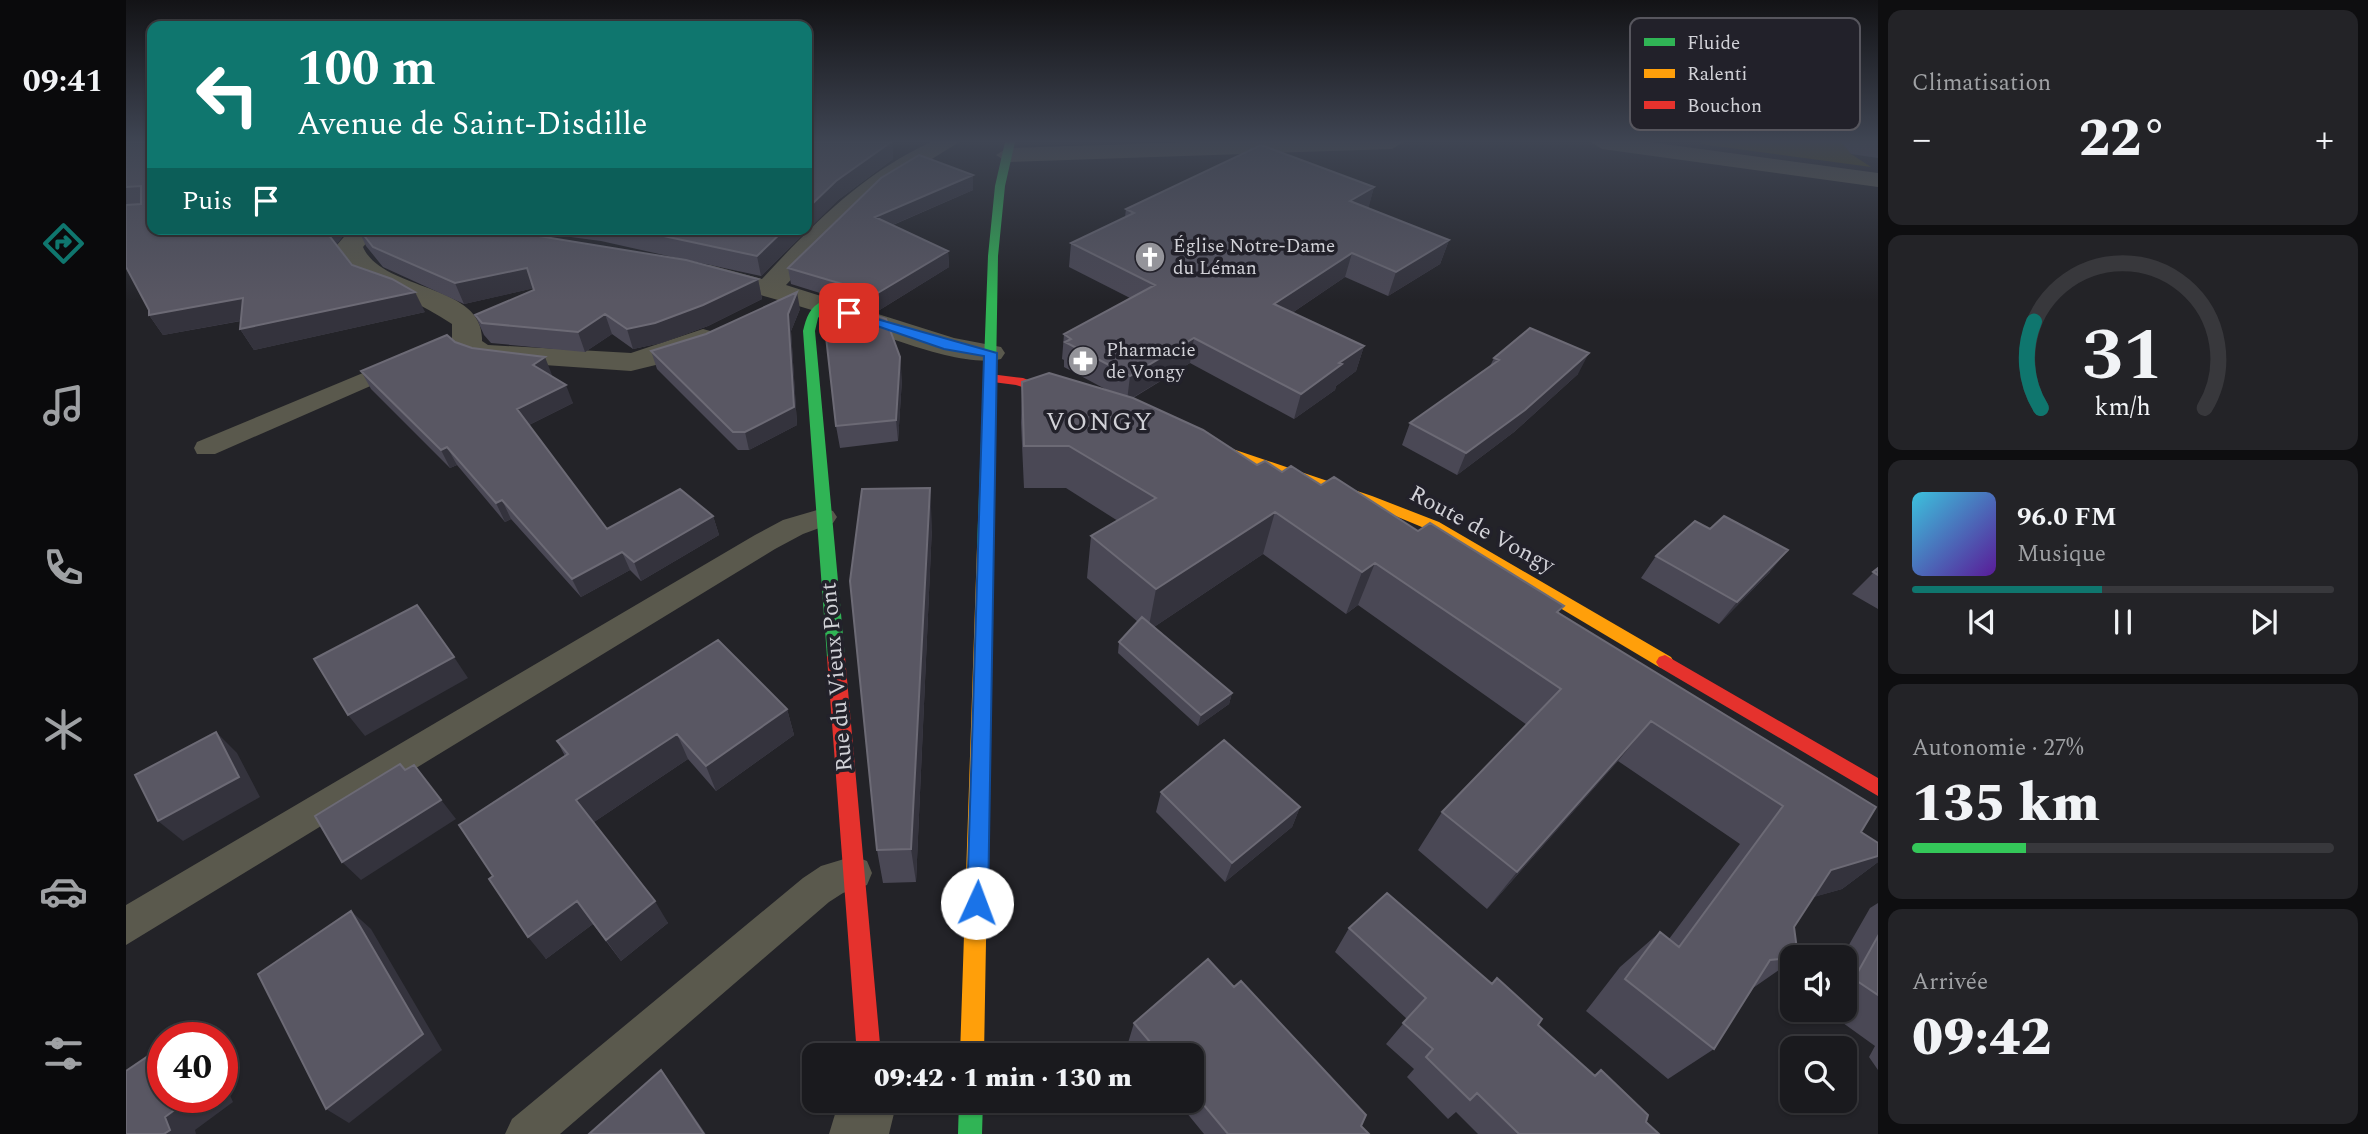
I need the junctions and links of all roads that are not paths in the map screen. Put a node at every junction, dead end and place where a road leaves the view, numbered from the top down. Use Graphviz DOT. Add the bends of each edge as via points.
graph roads {
  1 [pos="861,195"];
  2 [pos="1001,195"];
  3 [pos="359,235"];
  4 [pos="681,266"];
  5 [pos="774,300"];
  6 [pos="824,304"];
  7 [pos="730,328"];
  8 [pos="416,358"];
  9 [pos="990,366"];
  10 [pos="1090,405"];
  11 [pos="1182,436"];
  12 [pos="206,449"];
  13 [pos="824,517"];
  14 [pos="1878,788"];
  15 [pos="854,873"];
  16 [pos="126,926"];
  17 [pos="868,1043"];
  18 [pos="972,1043"];
  19 [pos="864,1113"];
  20 [pos="971,1113"];
  21 [pos="527,1134"];
  22 [pos="859,1134"];
  23 [pos="970,1134"];
  1 -- 5 [label="street" via="830,222"];
  2 -- 9 [label="street" via="995,228"];
  3 -- 7 [label="street" via="349,246 368,271 457,314 468,328 453,342 493,356 618,363 657,356"];
  4 -- 5 [label="street"];
  5 -- 6 [label="street"];
  6 -- 9 [label="street" via="949,346"];
  6 -- 13 [label="street, Rue du Vieux Pont" via="812,317 809,331"];
  8 -- 12 [label="lane"];
  9 -- 10 [label="street" via="1018,381"];
  9 -- 18 [label="street"];
  11 -- 14 [label="street, Route de Vongy" via="1434,526"];
  13 -- 15 [label="street, Rue du Vieux Pont"];
  13 -- 16 [label="lane" via="765,542"];
  15 -- 17 [label="street, Rue du Vieux Pont"];
  15 -- 21 [label="lane" via="834,878 816,890"];
  19 -- 22 [label="street"];
  20 -- 23 [label="street"];
}
